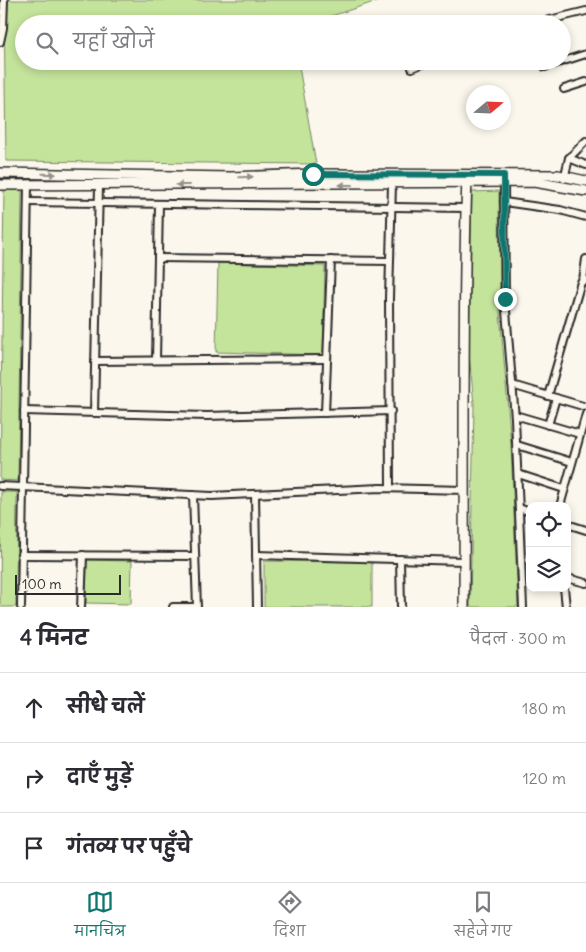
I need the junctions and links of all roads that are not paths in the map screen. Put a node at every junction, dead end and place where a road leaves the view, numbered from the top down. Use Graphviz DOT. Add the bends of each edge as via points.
graph roads {
  1 [pos="4,0"];
  2 [pos="586,11"];
  3 [pos="570,15"];
  4 [pos="0,42"];
  5 [pos="586,54"];
  6 [pos="571,59"];
  7 [pos="586,82"];
  8 [pos="564,89"];
  9 [pos="586,141"];
  10 [pos="569,158"];
  11 [pos="586,165"];
  12 [pos="0,173"];
  13 [pos="467,179"];
  14 [pos="504,179"];
  15 [pos="564,181"];
  16 [pos="586,181"];
  17 [pos="392,184"];
  18 [pos="0,185"];
  19 [pos="28,185"];
  20 [pos="100,185"];
  21 [pos="586,191"];
  22 [pos="28,202"];
  23 [pos="504,202"];
  24 [pos="99,204"];
  25 [pos="159,204"];
  26 [pos="392,207"];
  27 [pos="466,208"];
  28 [pos="586,217"];
  29 [pos="158,258"];
  30 [pos="586,259"];
  31 [pos="331,260"];
  32 [pos="390,261"];
  33 [pos="585,280"];
  34 [pos="156,360"];
  35 [pos="326,360"];
  36 [pos="96,361"];
  37 [pos="512,385"];
  38 [pos="548,396"];
  39 [pos="556,398"];
  40 [pos="586,407"];
  41 [pos="24,411"];
  42 [pos="391,411"];
  43 [pos="94,413"];
  44 [pos="325,413"];
  45 [pos="586,414"];
  46 [pos="515,415"];
  47 [pos="548,424"];
  48 [pos="580,434"];
  49 [pos="516,445"];
  50 [pos="572,462"];
  51 [pos="518,474"];
  52 [pos="0,486"];
  53 [pos="22,487"];
  54 [pos="390,488"];
  55 [pos="564,489"];
  56 [pos="465,490"];
  57 [pos="255,494"];
  58 [pos="193,495"];
  59 [pos="561,502"];
  60 [pos="519,508"];
  61 [pos="526,511"];
  62 [pos="571,525"];
  63 [pos="586,530"];
  64 [pos="21,555"];
  65 [pos="83,555"];
  66 [pos="256,555"];
  67 [pos="195,556"];
  68 [pos="400,559"];
  69 [pos="464,561"];
  70 [pos="571,579"];
  71 [pos="586,583"];
  72 [pos="564,592"];
  73 [pos="21,607"];
  74 [pos="81,607"];
  75 [pos="173,607"];
  76 [pos="197,607"];
  77 [pos="257,607"];
  78 [pos="401,607"];
  79 [pos="464,607"];
  80 [pos="523,607"];
  81 [pos="566,607"];
  1 -- 4 [label="street"];
  2 -- 3 [label="street"];
  5 -- 6 [label="street"];
  7 -- 8 [label="street"];
  9 -- 10 [label="street"];
  10 -- 11 [label="street"];
  10 -- 15 [label="street"];
  12 -- 13 [label="street, one-way" via="231,177 313,174"];
  13 -- 14 [label="street"];
  13 -- 17 [label="street"];
  13 -- 27 [label="street"];
  14 -- 15 [label="street"];
  14 -- 23 [label="street"];
  15 -- 16 [label="street"];
  15 -- 21 [label="street"];
  17 -- 20 [label="street, one-way"];
  17 -- 26 [label="street"];
  18 -- 19 [label="street"];
  19 -- 20 [label="street"];
  19 -- 22 [label="street"];
  20 -- 24 [label="street"];
  22 -- 24 [label="street"];
  22 -- 41 [label="street"];
  23 -- 28 [label="street"];
  23 -- 37 [label="street" via="505,299"];
  24 -- 25 [label="street"];
  24 -- 36 [label="street"];
  25 -- 26 [label="street"];
  25 -- 29 [label="street"];
  26 -- 27 [label="street"];
  26 -- 32 [label="street"];
  27 -- 56 [label="street"];
  29 -- 31 [label="street"];
  29 -- 34 [label="street"];
  30 -- 33 [label="street"];
  31 -- 32 [label="street"];
  31 -- 35 [label="street"];
  32 -- 42 [label="street"];
  33 -- 38 [label="street" via="581,282"];
  34 -- 35 [label="street"];
  34 -- 36 [label="street"];
  35 -- 44 [label="street"];
  36 -- 43 [label="street"];
  37 -- 38 [label="street"];
  37 -- 46 [label="street"];
  38 -- 39 [label="street"];
  39 -- 40 [label="street"];
  39 -- 47 [label="street"];
  41 -- 43 [label="street"];
  41 -- 53 [label="street"];
  42 -- 44 [label="street"];
  42 -- 54 [label="street"];
  43 -- 44 [label="street" via="207,416"];
  45 -- 48 [label="street"];
  46 -- 47 [label="street"];
  46 -- 49 [label="street"];
  47 -- 48 [label="street"];
  48 -- 50 [label="street"];
  49 -- 50 [label="street"];
  49 -- 51 [label="street"];
  50 -- 55 [label="street"];
  51 -- 55 [label="street"];
  51 -- 60 [label="street"];
  52 -- 53 [label="street"];
  53 -- 58 [label="street"];
  53 -- 64 [label="street"];
  54 -- 56 [label="street"];
  54 -- 57 [label="street"];
  55 -- 59 [label="street"];
  56 -- 69 [label="street"];
  57 -- 58 [label="street"];
  57 -- 66 [label="street"];
  58 -- 67 [label="street"];
  60 -- 61 [label="street"];
  60 -- 80 [label="street"];
  62 -- 63 [label="street"];
  64 -- 65 [label="street"];
  64 -- 73 [label="street"];
  65 -- 67 [label="street"];
  65 -- 74 [label="street"];
  66 -- 68 [label="street"];
  66 -- 77 [label="street"];
  67 -- 76 [label="street"];
  68 -- 69 [label="street"];
  68 -- 78 [label="street"];
  69 -- 79 [label="street"];
  70 -- 71 [label="street"];
  72 -- 81 [label="street"];
  75 -- 76 [label="street"];
}
